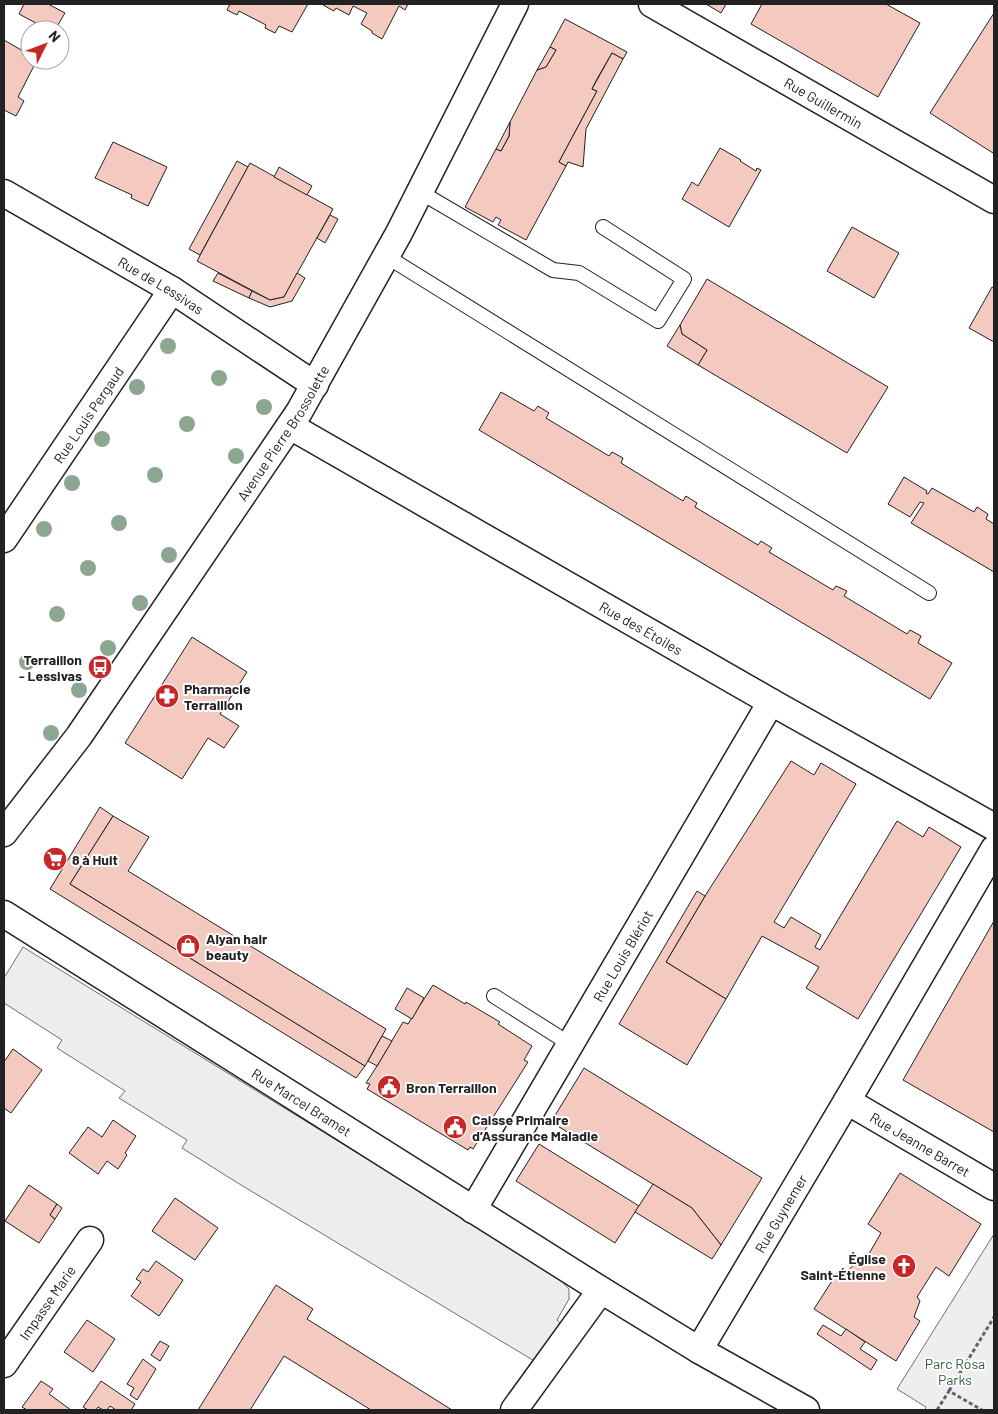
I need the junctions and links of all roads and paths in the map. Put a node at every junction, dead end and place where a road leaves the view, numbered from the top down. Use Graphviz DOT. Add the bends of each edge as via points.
graph roads {
  1 [pos="515,4"];
  2 [pos="652,4"];
  3 [pos="420,192"];
  4 [pos="4,193"];
  5 [pos="994,200"];
  6 [pos="603,227"];
  7 [pos="386,256"];
  8 [pos="172,290"];
  9 [pos="315,385"];
  10 [pos="290,426"];
  11 [pos="4,540"];
  12 [pos="929,594"];
  13 [pos="770,702"];
  14 [pos="994,827"];
  15 [pos="4,834"];
  16 [pos="994,848"];
  17 [pos="4,914"];
  18 [pos="494,996"];
  19 [pos="570,1044"];
  20 [pos="847,1101"];
  21 [pos="994,1187"];
  22 [pos="473,1210"];
  23 [pos="90,1240"];
  24 [pos="601,1290"];
  25 [pos="994,1317"];
  26 [pos="699,1350"];
  27 [pos="4,1364"];
  28 [pos="949,1391"];
  29 [pos="514,1410"];
  30 [pos="806,1410"];
  31 [pos="937,1410"];
  32 [pos="982,1410"];
  1 -- 3 [label="street, Avenue Pierre Brossolette"];
  2 -- 5 [label="street, Rue Guillermin"];
  3 -- 6 [label="lane" via="553,270 579,273 658,321 684,279"];
  3 -- 7 [label="street, Avenue Pierre Brossolette"];
  4 -- 8 [label="street, Rue de Lessivas"];
  7 -- 9 [label="street, Avenue Pierre Brossolette"];
  7 -- 12 [label="lane"];
  8 -- 9 [label="street, Rue de Lessivas"];
  8 -- 11 [label="street, Rue Louis Pergaud"];
  9 -- 10 [label="street, Avenue Pierre Brossolette"];
  10 -- 13 [label="street, Rue des Étoiles"];
  10 -- 15 [label="street, Avenue Pierre Brossolette" via="79,736"];
  13 -- 14 [label="street, Rue des Étoiles"];
  13 -- 19 [label="street, Rue Louis Blériot"];
  16 -- 20 [label="street, Rue Guynemer"];
  17 -- 22 [label="street, Rue Marcel Bramet"];
  18 -- 19 [label="lane"];
  19 -- 22 [label="street, Rue Louis Blériot"];
  20 -- 21 [label="street, Rue Jeanne Barret"];
  20 -- 26 [label="street, Rue Guynemer"];
  22 -- 24 [label="street, Rue Marcel Bramet"];
  23 -- 27 [label="street, Impasse Marie"];
  24 -- 26 [label="street"];
  24 -- 29 [label="street"];
  25 -- 28 [label="path"];
  26 -- 30 [label="street"];
  28 -- 31 [label="path"];
  28 -- 32 [label="path"];
}
